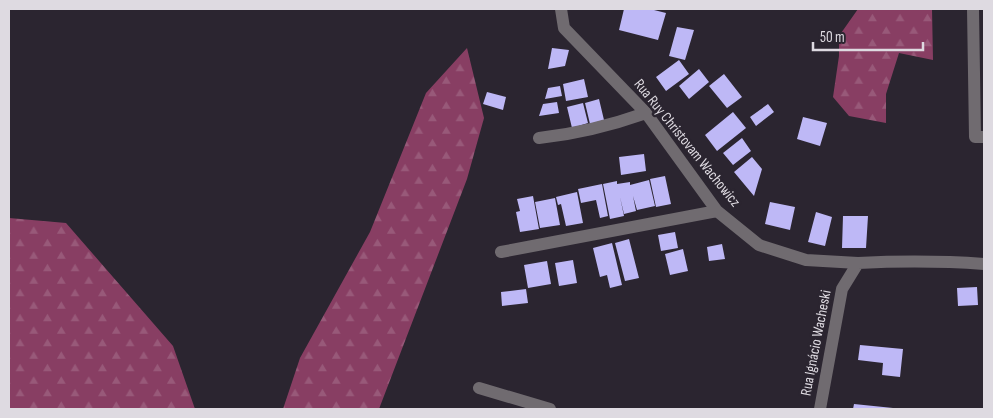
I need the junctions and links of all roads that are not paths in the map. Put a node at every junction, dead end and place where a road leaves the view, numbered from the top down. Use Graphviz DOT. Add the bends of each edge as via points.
graph roads {
  1 [pos="560,9"];
  2 [pos="973,9"];
  3 [pos="646,113"];
  4 [pos="984,137"];
  5 [pos="540,138"];
  6 [pos="717,211"];
  7 [pos="501,252"];
  8 [pos="858,263"];
  9 [pos="984,264"];
  10 [pos="479,388"];
  11 [pos="550,409"];
  12 [pos="820,409"];
  1 -- 3 [label="street, Rua Ruy Christovam Wachowicz" via="564,28"];
  2 -- 4 [label="street" via="975,137"];
  3 -- 5 [label="street" via="619,123"];
  3 -- 6 [label="street, Rua Ruy Christovam Wachowicz"];
  6 -- 7 [label="street"];
  6 -- 8 [label="street, Rua Ruy Christovam Wachowicz" via="759,245 806,260"];
  8 -- 9 [label="street"];
  8 -- 12 [label="street, Rua Ignácio Wacheski" via="842,289"];
  10 -- 11 [label="street"];
}
